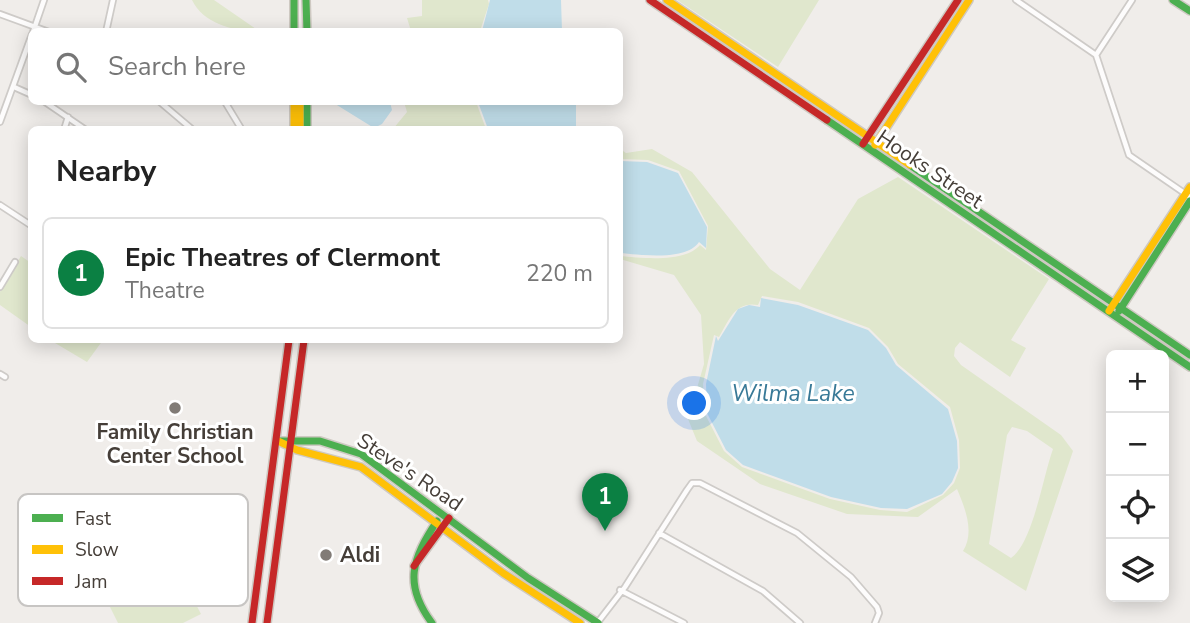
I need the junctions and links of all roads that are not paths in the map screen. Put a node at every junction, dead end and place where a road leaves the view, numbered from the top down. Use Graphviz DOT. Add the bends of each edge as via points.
graph roads {
  1 [pos="44,0"];
  2 [pos="113,0"];
  3 [pos="294,0"];
  4 [pos="306,0"];
  5 [pos="650,0"];
  6 [pos="667,0"];
  7 [pos="958,0"];
  8 [pos="970,0"];
  9 [pos="1016,0"];
  10 [pos="1132,0"];
  11 [pos="1173,0"];
  12 [pos="1190,11"];
  13 [pos="0,14"];
  14 [pos="294,14"];
  15 [pos="28,28"];
  16 [pos="34,28"];
  17 [pos="107,28"];
  18 [pos="294,28"];
  19 [pos="303,28"];
  20 [pos="305,28"];
  21 [pos="731,43"];
  22 [pos="28,46"];
  23 [pos="926,49"];
  24 [pos="726,52"];
  25 [pos="934,54"];
  26 [pos="1096,55"];
  27 [pos="14,87"];
  28 [pos="28,93"];
  29 [pos="50,105"];
  30 [pos="164,105"];
  31 [pos="227,105"];
  32 [pos="294,105"];
  33 [pos="300,105"];
  34 [pos="307,105"];
  35 [pos="68,117"];
  36 [pos="0,122"];
  37 [pos="65,126"];
  38 [pos="80,126"];
  39 [pos="188,126"];
  40 [pos="240,126"];
  41 [pos="294,126"];
  42 [pos="300,126"];
  43 [pos="307,126"];
  44 [pos="869,136"];
  45 [pos="877,142"];
  46 [pos="863,144"];
  47 [pos="872,150"];
  48 [pos="1189,195"];
  49 [pos="0,205"];
  50 [pos="28,224"];
  51 [pos="1016,237"];
  52 [pos="1011,245"];
  53 [pos="15,262"];
  54 [pos="0,287"];
  55 [pos="1118,306"];
  56 [pos="1112,314"];
  57 [pos="289,343"];
  58 [pos="304,343"];
  59 [pos="1190,355"];
  60 [pos="1190,367"];
  61 [pos="293,438"];
  62 [pos="278,441"];
  63 [pos="291,449"];
  64 [pos="445,516"];
  65 [pos="439,525"];
  66 [pos="659,533"];
  67 [pos="620,590"];
  68 [pos="253,623"];
  69 [pos="267,623"];
  70 [pos="432,623"];
  71 [pos="580,623"];
  72 [pos="598,623"];
  73 [pos="684,623"];
  74 [pos="800,623"];
  75 [pos="875,623"];
  1 -- 16 [label="street"];
  2 -- 17 [label="street"];
  3 -- 14 [label="main road"];
  4 -- 20 [label="main road"];
  5 -- 24 [label="main road, Hooks Street"];
  6 -- 21 [label="main road, Hooks Street"];
  7 -- 23 [label="main road"];
  8 -- 25 [label="main road"];
  9 -- 26 [label="street"];
  10 -- 26 [label="street"];
  11 -- 12 [label="main road"];
  13 -- 15 [label="street"];
  14 -- 18 [label="main road"];
  14 -- 19 [label="main road"];
  21 -- 24 [label="street"];
  21 -- 44 [label="main road, Hooks Street"];
  22 -- 27 [label="street"];
  23 -- 25 [label="street"];
  23 -- 44 [label="main road"];
  24 -- 46 [label="main road, Hooks Street"];
  25 -- 45 [label="main road"];
  26 -- 48 [label="street" via="1129,155"];
  27 -- 28 [label="street"];
  27 -- 36 [label="street"];
  29 -- 35 [label="street"];
  30 -- 39 [label="street"];
  31 -- 40 [label="street"];
  32 -- 41 [label="main road"];
  33 -- 42 [label="main road"];
  34 -- 43 [label="main road"];
  35 -- 37 [label="street"];
  35 -- 38 [label="street"];
  44 -- 45 [label="main road, Hooks Street"];
  44 -- 46 [label="main road"];
  45 -- 47 [label="main road"];
  45 -- 51 [label="main road, Hooks Street"];
  46 -- 47 [label="main road, Hooks Street"];
  47 -- 52 [label="main road, Hooks Street"];
  48 -- 55 [label="main road"];
  49 -- 50 [label="street"];
  51 -- 52 [label="street"];
  51 -- 55 [label="main road, Hooks Street"];
  52 -- 56 [label="main road, Hooks Street"];
  53 -- 54 [label="street"];
  55 -- 56 [label="main road"];
  55 -- 59 [label="main road, Hooks Street"];
  56 -- 60 [label="main road, Hooks Street"];
  57 -- 62 [label="main road"];
  58 -- 61 [label="main road"];
  61 -- 62 [label="main road, Steve's Road"];
  61 -- 63 [label="main road"];
  61 -- 64 [label="main road, Steve's Road" via="361,454"];
  62 -- 63 [label="main road, Steve's Road"];
  62 -- 68 [label="main road"];
  63 -- 65 [label="main road, Steve's Road" via="356,465"];
  63 -- 69 [label="main road"];
  64 -- 65 [label="main road"];
  64 -- 72 [label="main road, Steve's Road"];
  65 -- 70 [label="main road" via="418,550 414,566 415,594"];
  65 -- 71 [label="main road, Steve's Road" via="509,578"];
  66 -- 67 [label="street"];
  66 -- 74 [label="street" via="763,591"];
  66 -- 75 [label="street" via="692,483 708,485 766,514 821,550 877,607"];
  67 -- 72 [label="street"];
  67 -- 73 [label="street"];
}
